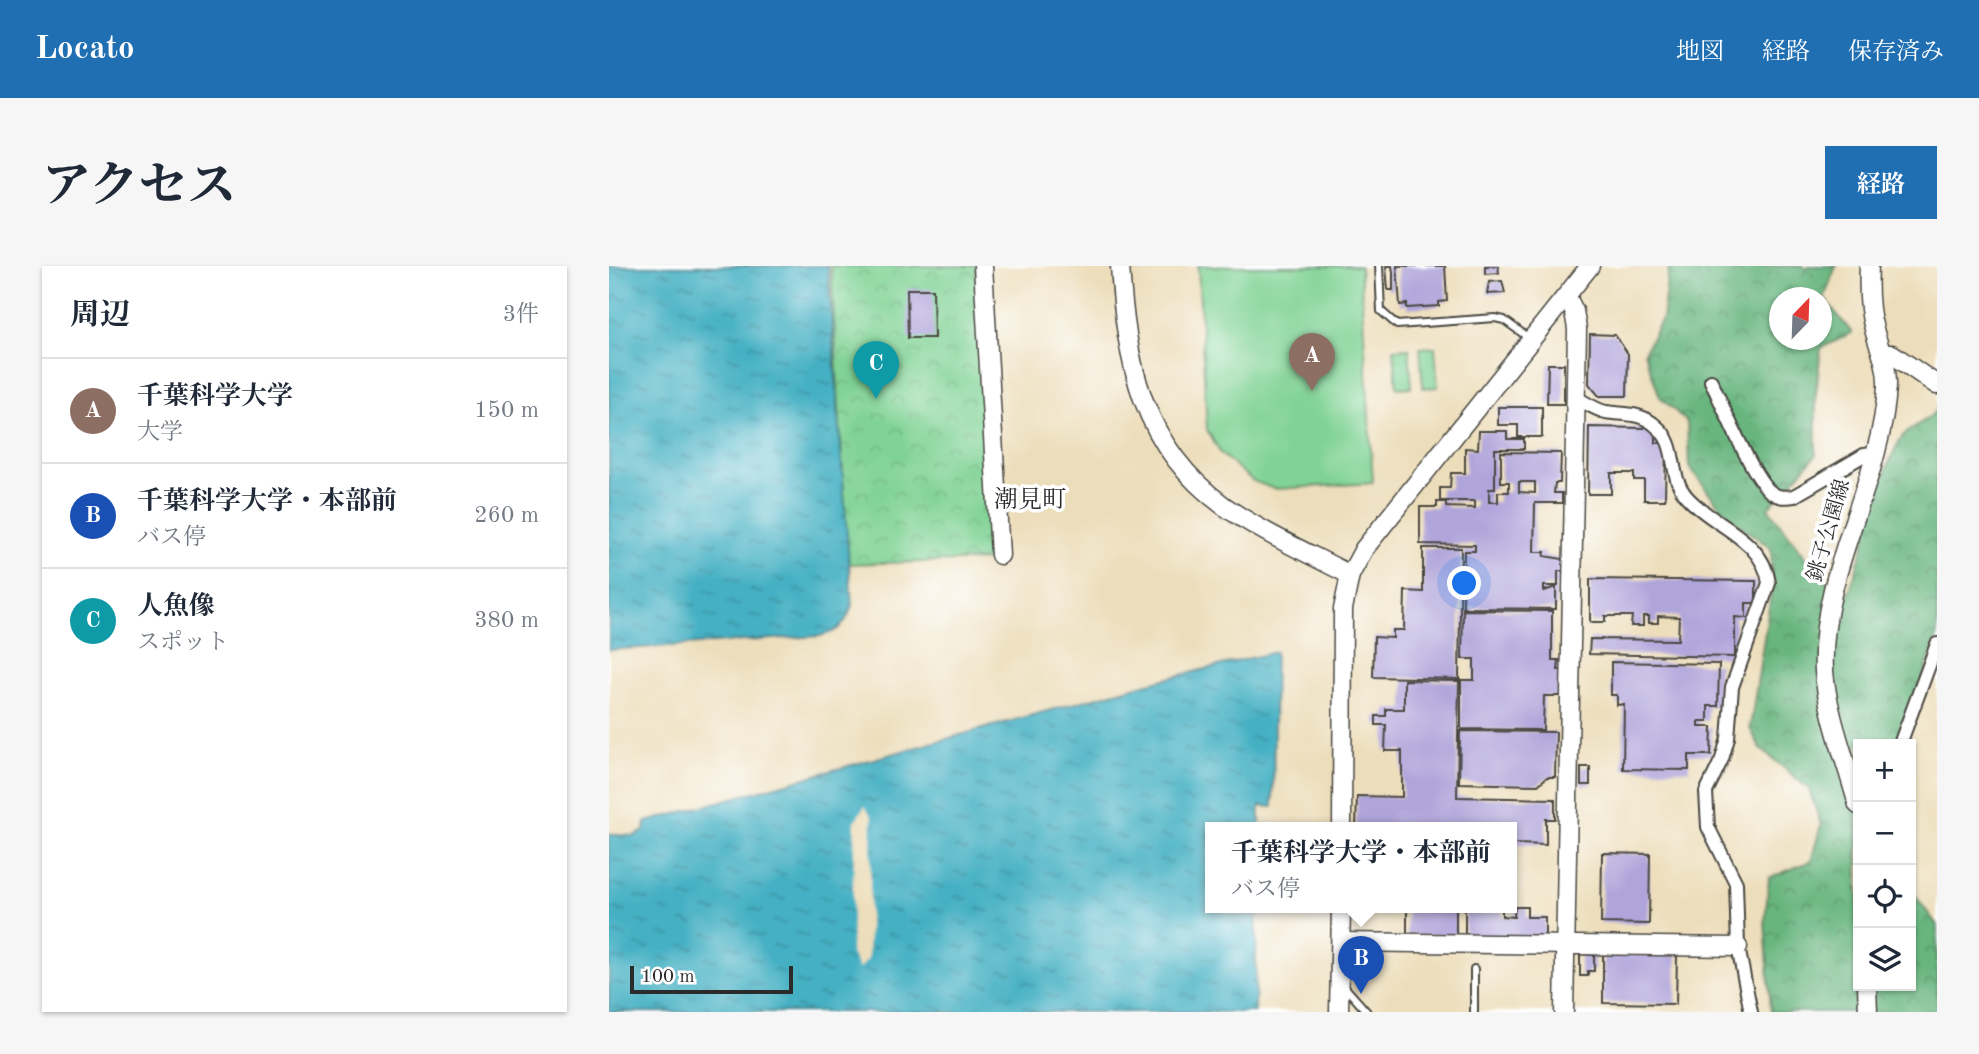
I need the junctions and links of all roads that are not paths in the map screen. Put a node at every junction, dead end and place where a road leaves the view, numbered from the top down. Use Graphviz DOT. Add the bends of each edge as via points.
graph roads {
  1 [pos="983,266"];
  2 [pos="1120,266"];
  3 [pos="1379,266"];
  4 [pos="1590,266"];
  5 [pos="1868,266"];
  6 [pos="1567,297"];
  7 [pos="1532,340"];
  8 [pos="1883,354"];
  9 [pos="1711,381"];
  10 [pos="1937,385"];
  11 [pos="1577,398"];
  12 [pos="1873,454"];
  13 [pos="1000,555"];
  14 [pos="1350,575"];
  15 [pos="1937,644"];
  16 [pos="1902,739"];
  17 [pos="1857,802"];
  18 [pos="1342,822"];
  19 [pos="1341,913"];
  20 [pos="1341,942"];
  21 [pos="1565,946"];
  22 [pos="1738,947"];
  23 [pos="1474,969"];
  24 [pos="1340,982"];
  25 [pos="1867,991"];
  26 [pos="1339,1012"];
  27 [pos="1367,1012"];
  28 [pos="1473,1012"];
  29 [pos="1564,1012"];
  30 [pos="1751,1012"];
  31 [pos="1868,1012"];
  1 -- 13 [label="street"];
  2 -- 14 [label="street" via="1133,375 1157,434 1186,473 1224,505"];
  3 -- 7 [label="lane" via="1381,311 1390,322 1495,318"];
  4 -- 6 [label="street"];
  5 -- 8 [label="street, 銚子公園線" via="1871,316"];
  6 -- 7 [label="street"];
  6 -- 11 [label="street" via="1577,330"];
  7 -- 14 [label="street" via="1364,549"];
  8 -- 10 [label="street" via="1892,354"];
  8 -- 12 [label="street, 銚子公園線" via="1887,386"];
  9 -- 12 [label="street" via="1759,476 1773,494 1794,496"];
  11 -- 21 [label="street"];
  11 -- 22 [label="street" via="1604,412 1631,413 1654,423 1669,438 1676,480 1685,496 1754,548 1766,565 1769,583 1732,687 1722,759 1706,792 1708,827 1735,883"];
  12 -- 17 [label="street, 銚子公園線" via="1837,577 1825,650 1828,691"];
  14 -- 18 [label="street" via="1343,609"];
  15 -- 16 [label="street"];
  19 -- 20 [label="street"];
  20 -- 21 [label="street"];
  20 -- 24 [label="street"];
  21 -- 22 [label="street"];
  21 -- 29 [label="street"];
  22 -- 30 [label="street"];
  23 -- 28 [label="lane"];
  24 -- 26 [label="street"];
  24 -- 27 [label="lane"];
  25 -- 31 [label="street"];
}
